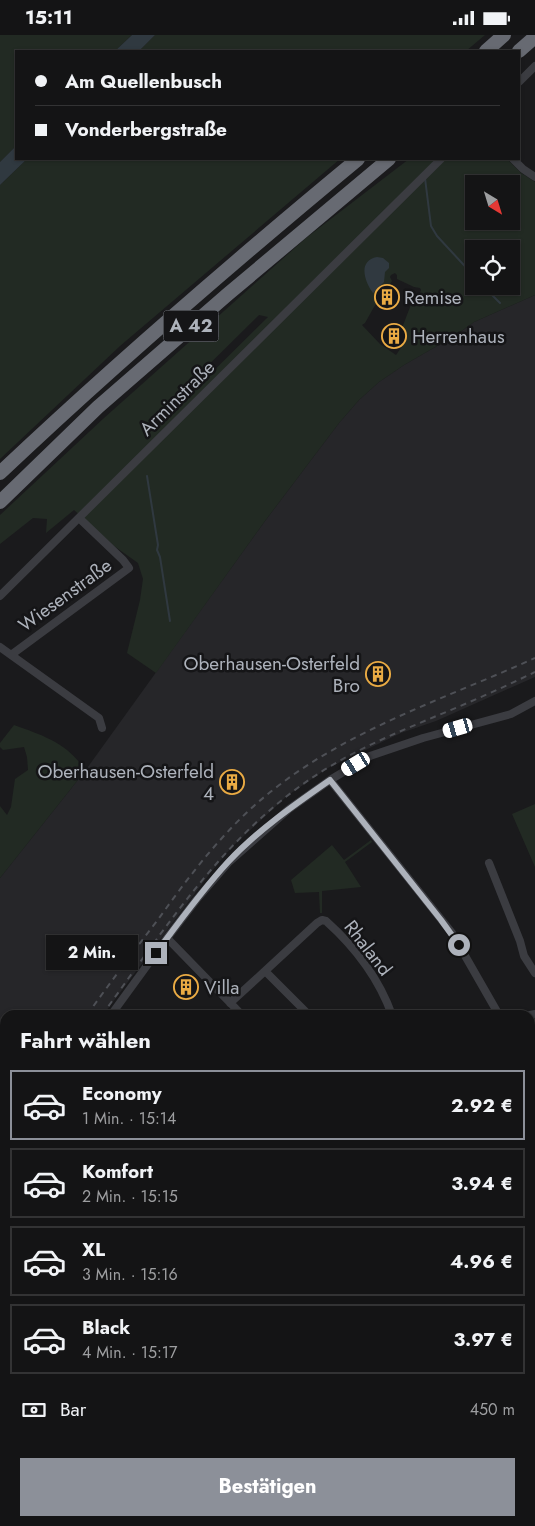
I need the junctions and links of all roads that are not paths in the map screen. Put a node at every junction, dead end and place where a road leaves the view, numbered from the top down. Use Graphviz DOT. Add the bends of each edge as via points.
graph roads {
  1 [pos="504,35"];
  2 [pos="535,37"];
  3 [pos="487,50"];
  4 [pos="520,50"];
  5 [pos="535,66"];
  6 [pos="520,81"];
  7 [pos="357,160"];
  8 [pos="389,160"];
  9 [pos="440,160"];
  10 [pos="514,160"];
  11 [pos="535,177"];
  12 [pos="0,473"];
  13 [pos="0,502"];
  14 [pos="79,518"];
  15 [pos="0,597"];
  16 [pos="0,647"];
  17 [pos="11,655"];
  18 [pos="535,701"];
  19 [pos="102,728"];
  20 [pos="330,780"];
  21 [pos="489,863"];
  22 [pos="167,938"];
  23 [pos="265,971"];
  24 [pos="535,973"];
  25 [pos="230,1003"];
  26 [pos="115,1010"];
  27 [pos="236,1010"];
  28 [pos="304,1010"];
  29 [pos="390,1010"];
  30 [pos="496,1010"];
  1 -- 3 [label="highway"];
  2 -- 4 [label="highway"];
  5 -- 6 [label="street"];
  7 -- 12 [label="highway, A 42" via="215,279"];
  8 -- 13 [label="highway, A 42" via="98,407"];
  9 -- 14 [label="street, Arminstraße"];
  10 -- 11 [label="street"];
  14 -- 15 [label="street, Arminstraße"];
  14 -- 17 [label="street, Wiesenstraße" via="129,568"];
  16 -- 17 [label="street"];
  17 -- 19 [label="street" via="99,718"];
  18 -- 20 [label="street" via="511,714 423,738 370,757"];
  20 -- 22 [label="street" via="276,818 229,862"];
  20 -- 30 [label="street" via="452,933"];
  21 -- 24 [label="street" via="524,956"];
  22 -- 25 [label="street"];
  22 -- 26 [label="street"];
  23 -- 25 [label="street, Rhaland"];
  23 -- 28 [label="street"];
  23 -- 29 [label="street, Rhaland" via="317,923 326,921 364,963"];
  25 -- 27 [label="street"];
}
